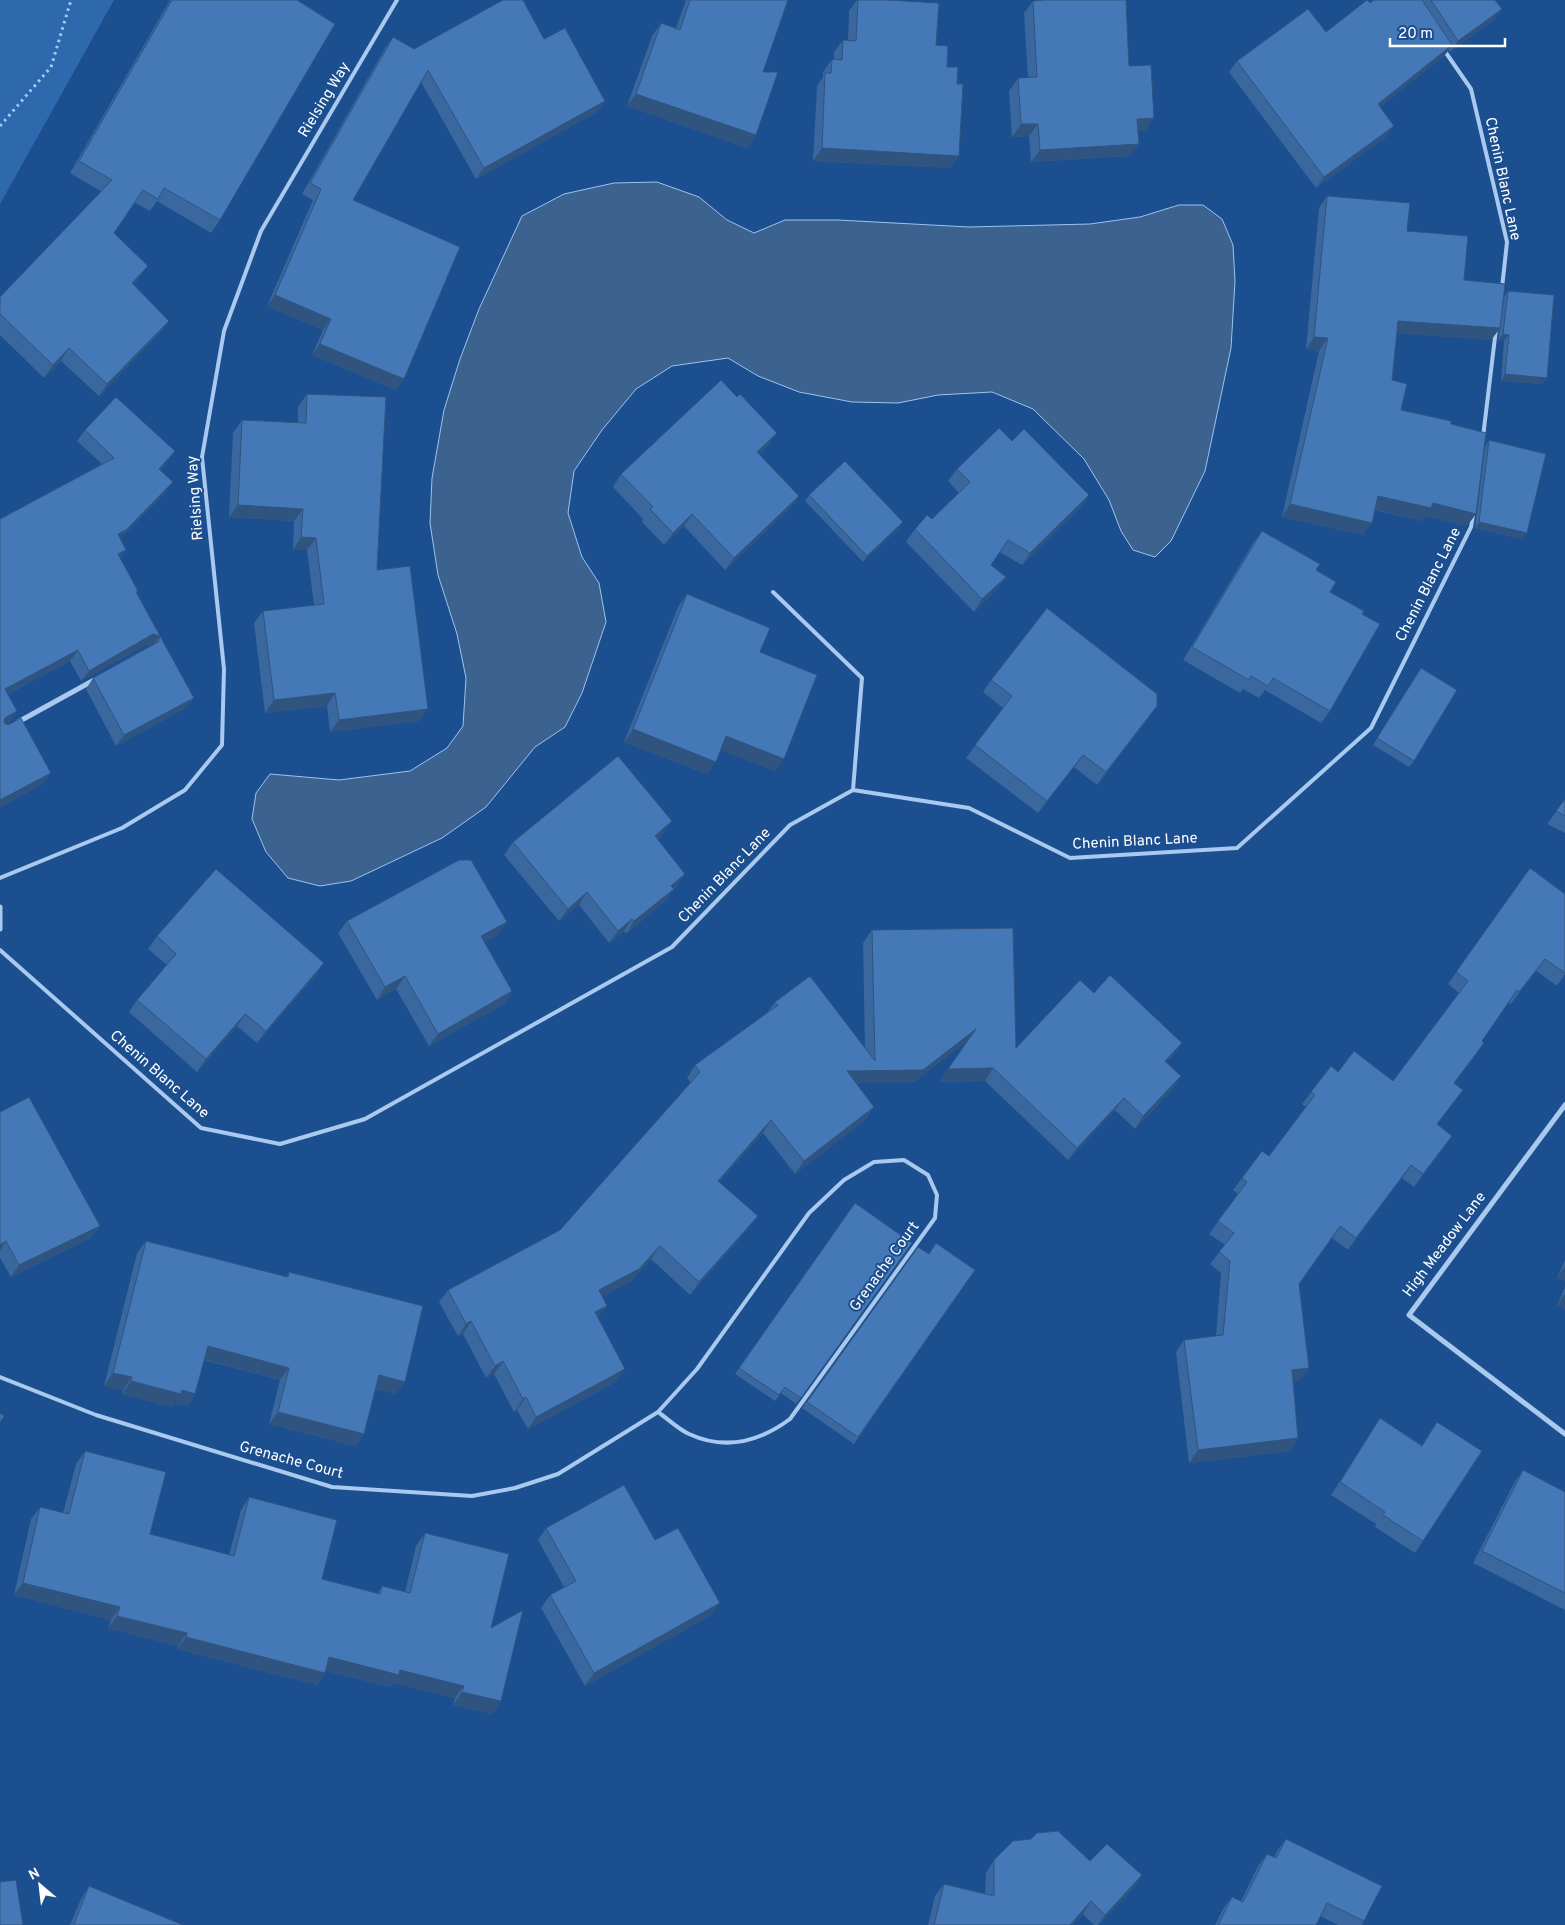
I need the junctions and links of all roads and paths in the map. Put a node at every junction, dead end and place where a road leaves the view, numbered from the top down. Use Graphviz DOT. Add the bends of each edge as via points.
graph roads {
  1 [pos="71,0"];
  2 [pos="397,0"];
  3 [pos="1443,48"];
  4 [pos="0,126"];
  5 [pos="1501,291"];
  6 [pos="1498,320"];
  7 [pos="1482,438"];
  8 [pos="1474,507"];
  9 [pos="773,592"];
  10 [pos="105,674"];
  11 [pos="9,727"];
  12 [pos="853,790"];
  13 [pos="0,878"];
  14 [pos="0,907"];
  15 [pos="0,929"];
  16 [pos="0,950"];
  17 [pos="1565,1105"];
  18 [pos="0,1377"];
  19 [pos="658,1412"];
  20 [pos="1565,1434"];
  1 -- 4 [label="path" via="50,67"];
  2 -- 13 [label="lane, Rielsing Way" via="261,231 224,331 202,457 224,669 222,745 185,790 122,828"];
  3 -- 5 [label="lane, Chenin Blanc Lane" via="1471,89 1508,242"];
  6 -- 7 [label="lane"];
  8 -- 12 [label="lane, Chenin Blanc Lane" via="1471,527 1370,728 1237,848 1070,858 969,808"];
  9 -- 12 [label="lane" via="862,678"];
  10 -- 11 [label="street"];
  12 -- 16 [label="lane, Chenin Blanc Lane" via="790,825 672,947 365,1119 280,1144 201,1128"];
  14 -- 15 [label="street"];
  17 -- 20 [label="street, High Meadow Lane" via="1409,1315"];
  18 -- 19 [label="lane, Grenache Court" via="96,1415 332,1487 472,1496 515,1488 558,1474"];
  19 -- 19 [label="lane, Grenache Court" via="689,1434 722,1443 748,1441 770,1433 790,1418 935,1218 937,1195 928,1175 904,1160 874,1162 844,1180 809,1213 697,1369"];
}
